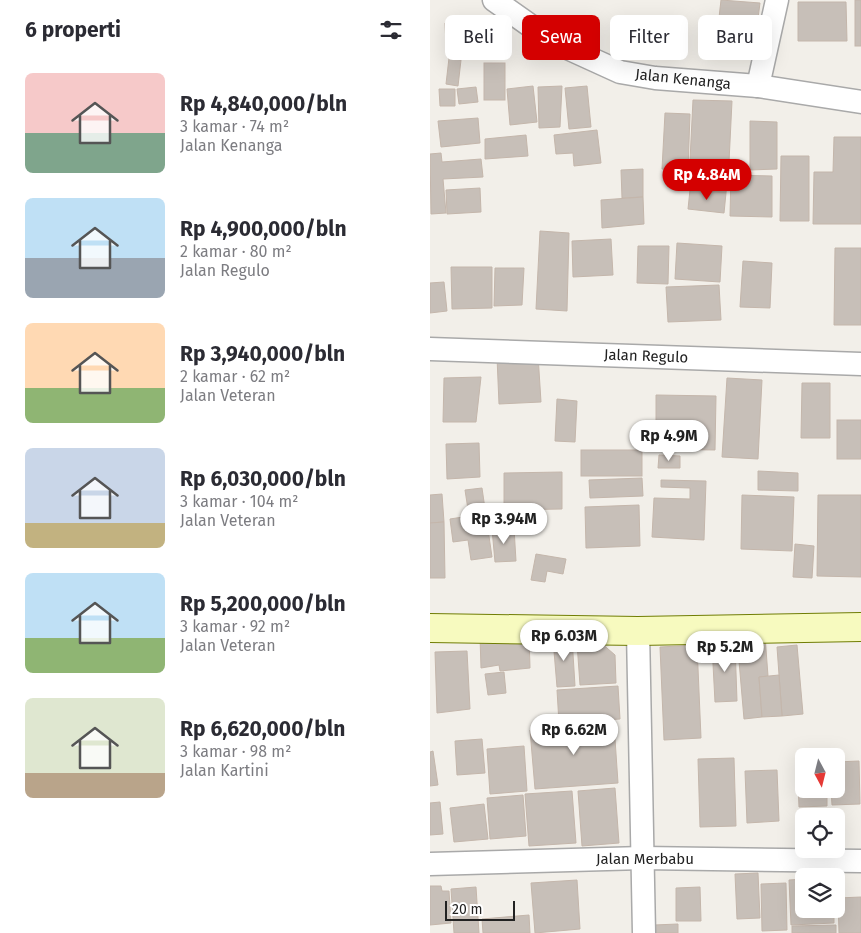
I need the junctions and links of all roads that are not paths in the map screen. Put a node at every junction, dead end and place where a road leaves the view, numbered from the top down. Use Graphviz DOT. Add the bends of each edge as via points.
graph roads {
  1 [pos="494,0"];
  2 [pos="777,0"];
  3 [pos="758,86"];
  4 [pos="861,102"];
  5 [pos="430,349"];
  6 [pos="861,364"];
  7 [pos="861,627"];
  8 [pos="430,628"];
  9 [pos="638,631"];
  10 [pos="643,858"];
  11 [pos="861,861"];
  12 [pos="430,864"];
  13 [pos="644,933"];
  1 -- 3 [label="street, Jalan Kenanga" via="552,40 620,72"];
  2 -- 3 [label="street"];
  3 -- 4 [label="street, Jalan Kenanga"];
  5 -- 6 [label="street, Jalan Regulo"];
  7 -- 9 [label="main road"];
  8 -- 9 [label="main road"];
  9 -- 10 [label="street"];
  10 -- 11 [label="street, Jalan Merbabu"];
  10 -- 12 [label="street, Jalan Merbabu"];
  10 -- 13 [label="street"];
}
